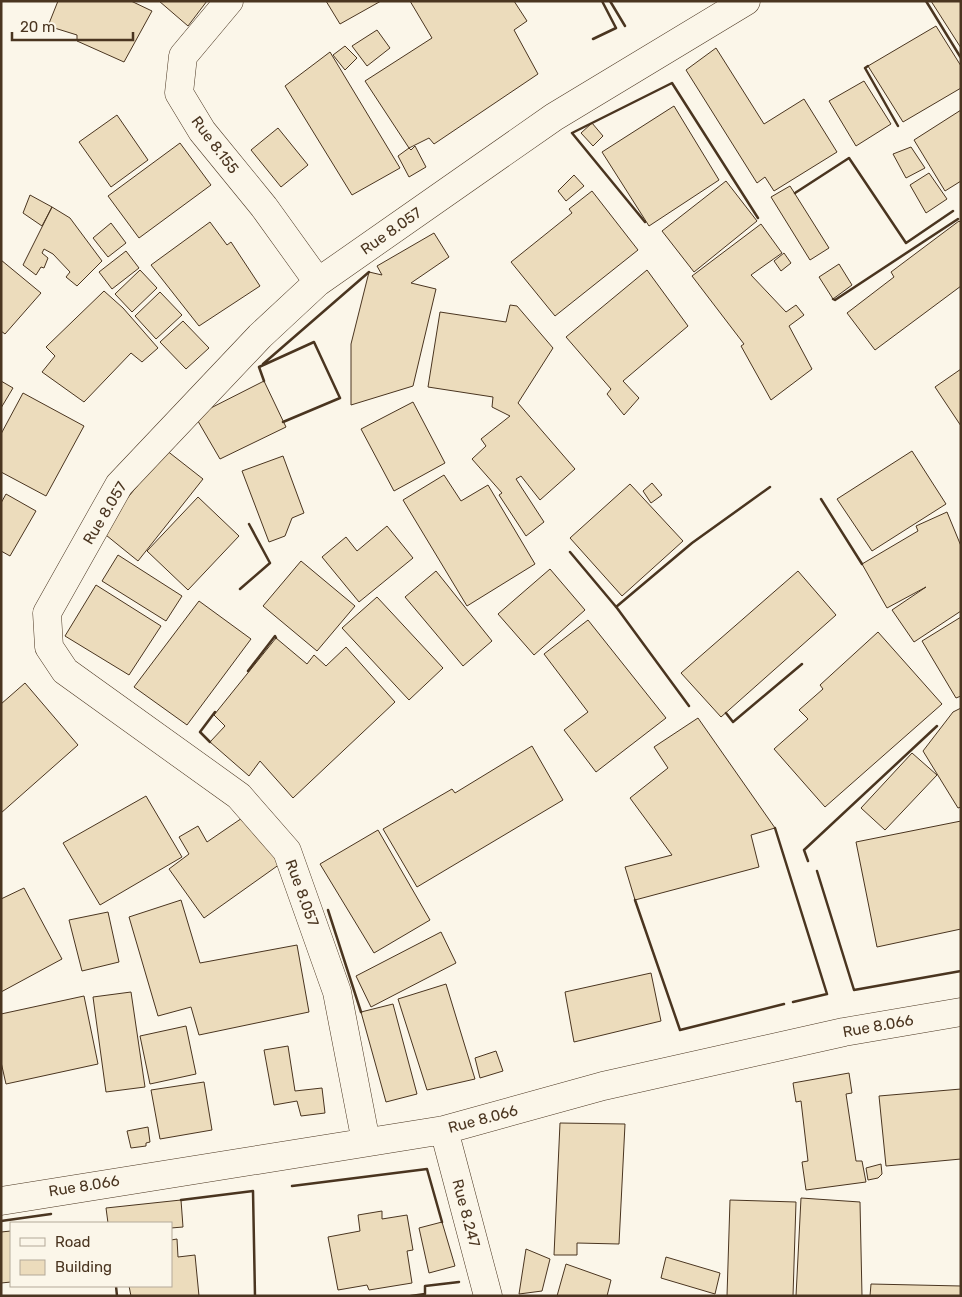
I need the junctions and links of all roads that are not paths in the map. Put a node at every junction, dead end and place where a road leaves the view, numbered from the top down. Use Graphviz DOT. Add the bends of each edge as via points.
graph roads {
  1 [pos="229,1"];
  2 [pos="746,1"];
  3 [pos="318,282"];
  4 [pos="961,1012"];
  5 [pos="444,1130"];
  6 [pos="366,1142"];
  7 [pos="1,1201"];
  8 [pos="488,1296"];
  1 -- 3 [label="street, Rue 8.155" via="183,56 179,93 202,131"];
  2 -- 3 [label="street, Rue 8.057" via="554,118"];
  3 -- 6 [label="street, Rue 8.057" via="260,336 119,485 47,613 49,646 65,671 239,796 286,851 337,992"];
  4 -- 5 [label="street, Rue 8.066" via="844,1032 623,1082"];
  5 -- 6 [label="street, Rue 8.066"];
  5 -- 8 [label="street, Rue 8.247"];
  6 -- 7 [label="street, Rue 8.066"];
}
